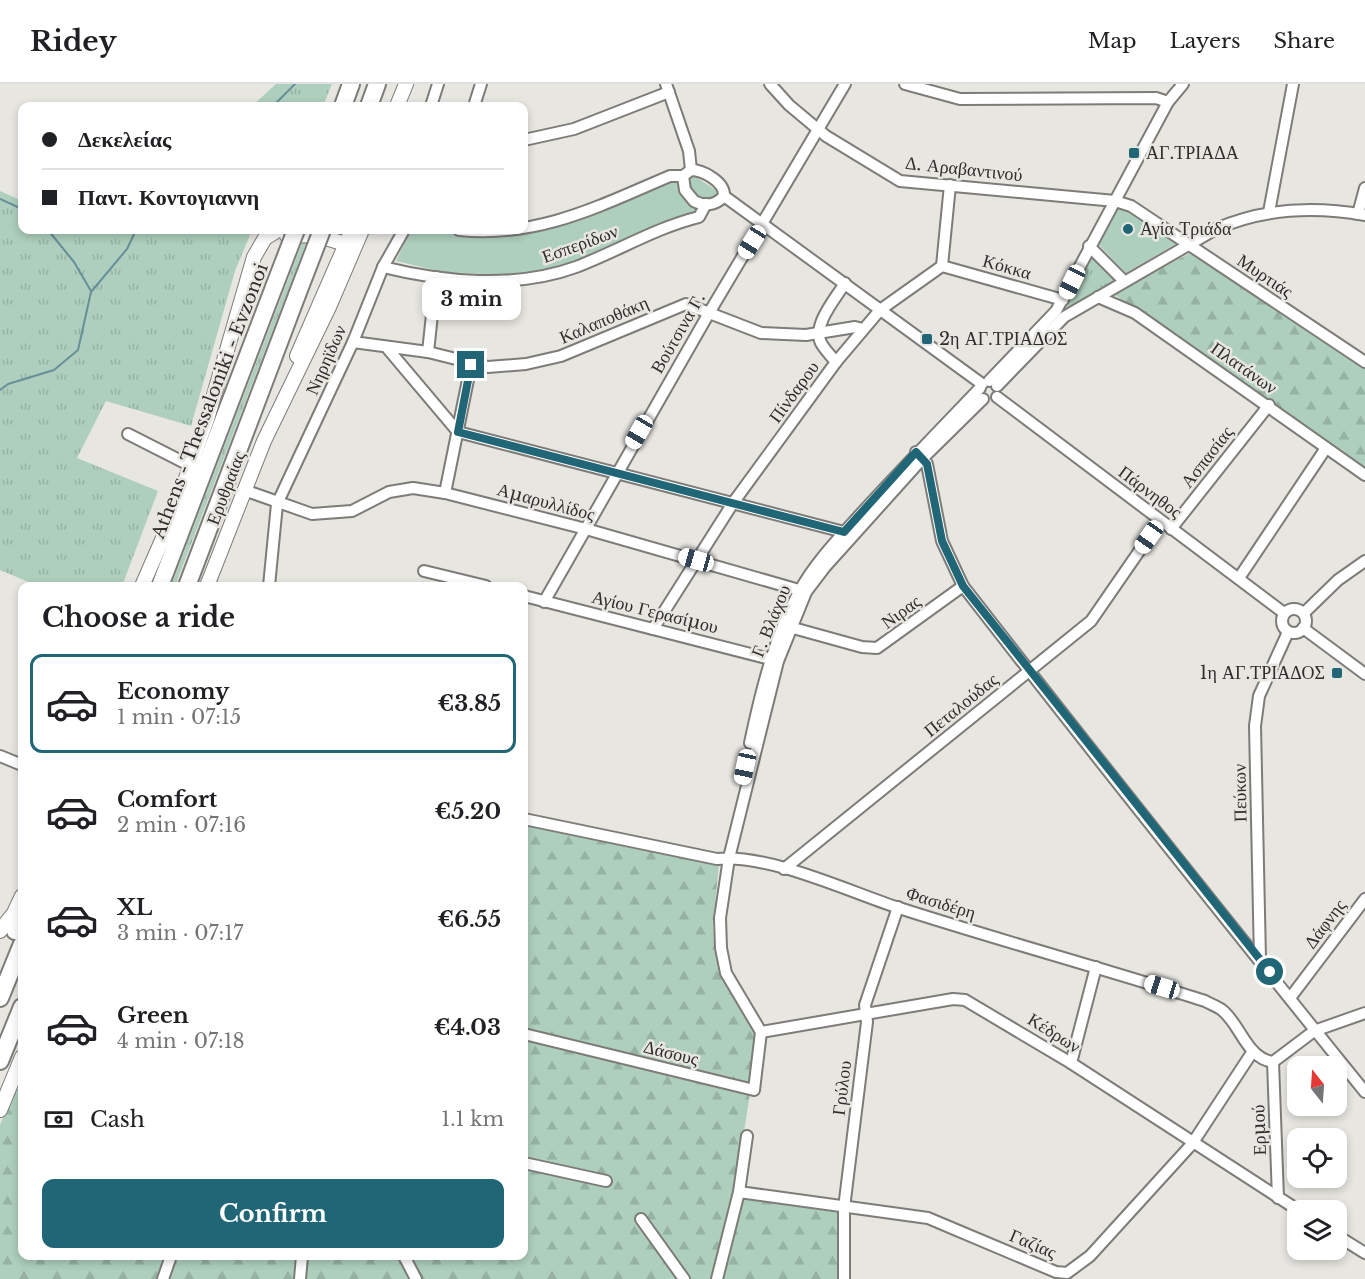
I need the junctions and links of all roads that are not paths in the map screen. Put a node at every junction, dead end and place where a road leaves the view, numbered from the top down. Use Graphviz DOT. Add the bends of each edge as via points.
graph roads {
  1 [pos="351,84"];
  2 [pos="377,84"];
  3 [pos="407,84"];
  4 [pos="438,84"];
  5 [pos="481,84"];
  6 [pos="770,84"];
  7 [pos="844,84"];
  8 [pos="905,84"];
  9 [pos="1184,84"];
  10 [pos="1293,84"];
  11 [pos="668,88"];
  12 [pos="344,102"];
  13 [pos="370,102"];
  14 [pos="399,102"];
  15 [pos="403,102"];
  16 [pos="432,102"];
  17 [pos="475,102"];
  18 [pos="1168,102"];
  19 [pos="818,129"];
  20 [pos="528,139"];
  21 [pos="687,173"];
  22 [pos="950,184"];
  23 [pos="1365,188"];
  24 [pos="724,196"];
  25 [pos="1115,201"];
  26 [pos="706,204"];
  27 [pos="1269,212"];
  28 [pos="1361,215"];
  29 [pos="763,225"];
  30 [pos="528,228"];
  31 [pos="272,234"];
  32 [pos="294,234"];
  33 [pos="320,234"];
  34 [pos="402,234"];
  35 [pos="352,235"];
  36 [pos="1189,244"];
  37 [pos="1089,246"];
  38 [pos="942,266"];
  39 [pos="382,267"];
  40 [pos="436,277"];
  41 [pos="1124,281"];
  42 [pos="845,283"];
  43 [pos="246,294"];
  44 [pos="1098,297"];
  45 [pos="1063,300"];
  46 [pos="880,310"];
  47 [pos="709,313"];
  48 [pos="863,329"];
  49 [pos="819,333"];
  50 [pos="353,342"];
  51 [pos="388,349"];
  52 [pos="428,352"];
  53 [pos="836,362"];
  54 [pos="1365,362"];
  55 [pos="471,365"];
  56 [pos="988,389"];
  57 [pos="1269,405"];
  58 [pos="458,432"];
  59 [pos="128,434"];
  60 [pos="1326,448"];
  61 [pos="920,455"];
  62 [pos="192,466"];
  63 [pos="616,472"];
  64 [pos="1365,475"];
  65 [pos="244,490"];
  66 [pos="445,493"];
  67 [pos="733,503"];
  68 [pos="277,504"];
  69 [pos="1160,520"];
  70 [pos="586,529"];
  71 [pos="1171,529"];
  72 [pos="844,532"];
  73 [pos="696,560"];
  74 [pos="1365,561"];
  75 [pos="424,571"];
  76 [pos="1239,578"];
  77 [pos="144,582"];
  78 [pos="162,582"];
  79 [pos="188,582"];
  80 [pos="209,582"];
  81 [pos="269,582"];
  82 [pos="469,582"];
  83 [pos="963,586"];
  84 [pos="803,591"];
  85 [pos="528,597"];
  86 [pos="544,602"];
  87 [pos="1284,613"];
  88 [pos="1304,613"];
  89 [pos="787,626"];
  90 [pos="1303,628"];
  91 [pos="653,629"];
  92 [pos="1288,632"];
  93 [pos="775,660"];
  94 [pos="1029,672"];
  95 [pos="1365,674"];
  96 [pos="0,756"];
  97 [pos="18,763"];
  98 [pos="528,820"];
  99 [pos="729,858"];
  100 [pos="784,869"];
  101 [pos="1365,899"];
  102 [pos="18,904"];
  103 [pos="898,908"];
  104 [pos="15,932"];
  105 [pos="1260,959"];
  106 [pos="1096,967"];
  107 [pos="0,998"];
  108 [pos="1290,998"];
  109 [pos="1365,1013"];
  110 [pos="866,1015"];
  111 [pos="18,1017"];
  112 [pos="1314,1031"];
  113 [pos="761,1032"];
  114 [pos="528,1035"];
  115 [pos="1253,1051"];
  116 [pos="0,1061"];
  117 [pos="1273,1062"];
  118 [pos="1071,1063"];
  119 [pos="18,1067"];
  120 [pos="1365,1092"];
  121 [pos="0,1110"];
  122 [pos="747,1136"];
  123 [pos="1192,1144"];
  124 [pos="528,1164"];
  125 [pos="606,1180"];
  126 [pos="739,1192"];
  127 [pos="1278,1198"];
  128 [pos="1287,1203"];
  129 [pos="844,1208"];
  130 [pos="641,1219"];
  131 [pos="1347,1242"];
  132 [pos="1365,1253"];
  133 [pos="170,1260"];
  134 [pos="302,1260"];
  135 [pos="406,1260"];
  136 [pos="164,1279"];
  137 [pos="300,1279"];
  138 [pos="416,1279"];
  139 [pos="684,1279"];
  140 [pos="717,1279"];
  141 [pos="844,1279"];
  1 -- 12 [label="highway"];
  2 -- 13 [label="highway"];
  3 -- 14 [label="main road"];
  3 -- 15 [label="main road"];
  4 -- 16 [label="street"];
  5 -- 17 [label="street"];
  6 -- 19 [label="street, Δ. Αραβαντινού"];
  7 -- 19 [label="street, Βούτσινα Γ."];
  8 -- 18 [label="street" via="960,99 1156,98"];
  9 -- 18 [label="street"];
  10 -- 27 [label="street"];
  11 -- 20 [label="street" via="574,129"];
  11 -- 21 [label="street" via="689,151"];
  18 -- 25 [label="street"];
  19 -- 22 [label="street, Δ. Αραβαντινού" via="897,179"];
  19 -- 29 [label="street, Βούτσινα Γ."];
  21 -- 24 [label="street" via="698,170 713,179"];
  21 -- 26 [label="street" via="685,190 690,198"];
  21 -- 30 [label="street" via="670,176 565,219"];
  22 -- 25 [label="street, Δ. Αραβαντινού"];
  22 -- 38 [label="street"];
  23 -- 28 [label="street"];
  24 -- 26 [label="street" via="716,203"];
  24 -- 29 [label="street, Πάρνηθος"];
  25 -- 36 [label="street, Μυρτιάς" via="1131,206"];
  25 -- 37 [label="street"];
  26 -- 40 [label="street, Εσπερίδων" via="699,217 669,225 570,269 501,281"];
  27 -- 28 [label="street" via="1300,210"];
  27 -- 36 [label="street" via="1243,218"];
  29 -- 42 [label="street, Πάρνηθος"];
  29 -- 47 [label="street, Βούτσινα Γ."];
  31 -- 43 [label="main road" via="257,249"];
  32 -- 78 [label="highway, Athens - Thessaloniki - Evzonoi, bridge"];
  33 -- 79 [label="highway, bridge"];
  34 -- 39 [label="street, Νηρηϊδων"];
  35 -- 43 [label="main road" via="289,235 276,240 264,253"];
  35 -- 65 [label="main road, Ερυθραίας" via="305,336"];
  36 -- 41 [label="street"];
  36 -- 54 [label="street, Μυρτιάς"];
  37 -- 41 [label="street"];
  37 -- 45 [label="street"];
  38 -- 45 [label="street, Κόκκα"];
  38 -- 46 [label="street, Πίνδαρου"];
  39 -- 40 [label="street, Εσπερίδων"];
  39 -- 50 [label="street, Νηρηϊδων"];
  40 -- 52 [label="street"];
  41 -- 44 [label="street"];
  42 -- 46 [label="street, Πάρνηθος"];
  42 -- 49 [label="street"];
  43 -- 62 [label="main road"];
  44 -- 56 [label="street" via="1064,317"];
  44 -- 57 [label="street, Πλατάνων" via="1135,313"];
  45 -- 56 [label="street"];
  46 -- 48 [label="street, Πίνδαρου"];
  46 -- 56 [label="street, Πάρνηθος"];
  47 -- 49 [label="street, Καλαποθάκη" via="761,333"];
  47 -- 55 [label="street, Καλαποθάκη" via="686,304 561,356 514,365"];
  47 -- 63 [label="street, Βούτσινα Γ."];
  48 -- 49 [label="street, Καλαποθάκη"];
  48 -- 53 [label="street, Πίνδαρου"];
  49 -- 53 [label="street"];
  50 -- 51 [label="street, Καλαποθάκη"];
  50 -- 68 [label="street, Νηρηϊδων"];
  51 -- 52 [label="street, Καλαποθάκη"];
  51 -- 58 [label="street"];
  52 -- 55 [label="street, Καλαποθάκη"];
  53 -- 67 [label="street, Πίνδαρου"];
  55 -- 58 [label="street"];
  56 -- 61 [label="street, Γ. Βλάχου"];
  56 -- 69 [label="street, Πάρνηθος"];
  57 -- 60 [label="street, Πλατάνων"];
  57 -- 71 [label="street, Ασπασίας"];
  58 -- 63 [label="street"];
  58 -- 66 [label="street"];
  59 -- 62 [label="street"];
  60 -- 64 [label="street, Πλατάνων"];
  60 -- 76 [label="street"];
  61 -- 72 [label="street, Γ. Βλάχου"];
  61 -- 83 [label="street" via="927,464 945,551"];
  61 -- 84 [label="street, Γ. Βλάχου"];
  62 -- 77 [label="main road"];
  63 -- 67 [label="street"];
  63 -- 70 [label="street, Βούτσινα Γ."];
  65 -- 68 [label="street, Αμαρυλλίδος"];
  65 -- 80 [label="main road, Ερυθραίας"];
  66 -- 68 [label="street, Αμαρυλλίδος" via="413,488 389,492 352,511 312,514"];
  66 -- 70 [label="street, Αμαρυλλίδος"];
  67 -- 72 [label="street"];
  67 -- 73 [label="street, Πίνδαρου"];
  68 -- 81 [label="street, Νηρηϊδων"];
  69 -- 71 [label="street, Πάρνηθος"];
  69 -- 94 [label="street, Πεταλούδας" via="1091,621"];
  70 -- 73 [label="street, Αμαρυλλίδος"];
  70 -- 86 [label="street, Βούτσινα Γ."];
  71 -- 76 [label="street, Πάρνηθος"];
  72 -- 84 [label="street, Γ. Βλάχου"];
  73 -- 84 [label="street, Αμαρυλλίδος"];
  73 -- 91 [label="street, Πίνδαρου"];
  74 -- 88 [label="street" via="1338,580"];
  75 -- 82 [label="street"];
  76 -- 87 [label="street, Πάρνηθος"];
  83 -- 89 [label="street, Νιρας" via="877,648"];
  83 -- 94 [label="street"];
  84 -- 89 [label="street, Γ. Βλάχου"];
  85 -- 86 [label="street, Αγίου Γερασίμου"];
  86 -- 91 [label="street, Αγίου Γερασίμου"];
  87 -- 88 [label="street" via="1294,608"];
  87 -- 92 [label="street" via="1281,623"];
  88 -- 90 [label="street"];
  89 -- 93 [label="street, Γ. Βλάχου"];
  90 -- 92 [label="street" via="1296,633"];
  90 -- 95 [label="street"];
  91 -- 93 [label="street, Αγίου Γερασίμου"];
  92 -- 105 [label="street, Πεύκων" via="1259,696 1255,726"];
  93 -- 99 [label="street, Γ. Βλάχου" via="760,698"];
  94 -- 100 [label="street, Πεταλούδας"];
  94 -- 105 [label="street"];
  96 -- 97 [label="street"];
  98 -- 99 [label="street, Φασιδέρη" via="717,859"];
  99 -- 100 [label="street, Φασιδέρη"];
  99 -- 113 [label="street, Γ. Βλάχου" via="720,918 723,962"];
  100 -- 103 [label="street, Φασιδέρη"];
  101 -- 108 [label="street, Δάφνης"];
  102 -- 104 [label="main road" via="14,913"];
  103 -- 106 [label="street, Φασιδέρη"];
  103 -- 110 [label="street, Γρύλου" via="867,998"];
  104 -- 107 [label="highway"];
  105 -- 108 [label="street"];
  106 -- 115 [label="street, Φασιδέρη" via="1222,1010"];
  106 -- 118 [label="street"];
  108 -- 112 [label="street"];
  109 -- 112 [label="street"];
  110 -- 113 [label="street, Κέδρων"];
  110 -- 118 [label="street, Κέδρων" via="962,999"];
  110 -- 129 [label="street, Γρύλου"];
  111 -- 116 [label="highway"];
  112 -- 117 [label="street"];
  112 -- 120 [label="street"];
  113 -- 114 [label="street, Δάσους" via="754,1090"];
  115 -- 117 [label="street, Φασιδέρη" via="1261,1059"];
  115 -- 123 [label="street, Γαζίας"];
  117 -- 127 [label="street, Ερμού"];
  118 -- 123 [label="street, Κέδρων"];
  119 -- 121 [label="main road"];
  122 -- 126 [label="street"];
  123 -- 127 [label="street, Κέδρων"];
  123 -- 129 [label="street, Γαζίας" via="1090,1256 1067,1273 1056,1272 928,1218"];
  124 -- 125 [label="street"];
  126 -- 129 [label="street, Γαζίας"];
  126 -- 140 [label="street"];
  127 -- 128 [label="street, Κέδρων"];
  129 -- 141 [label="street, Γρύλου"];
  130 -- 139 [label="street"];
  131 -- 132 [label="street"];
  133 -- 136 [label="street"];
  134 -- 137 [label="street"];
  135 -- 138 [label="street"];
}
